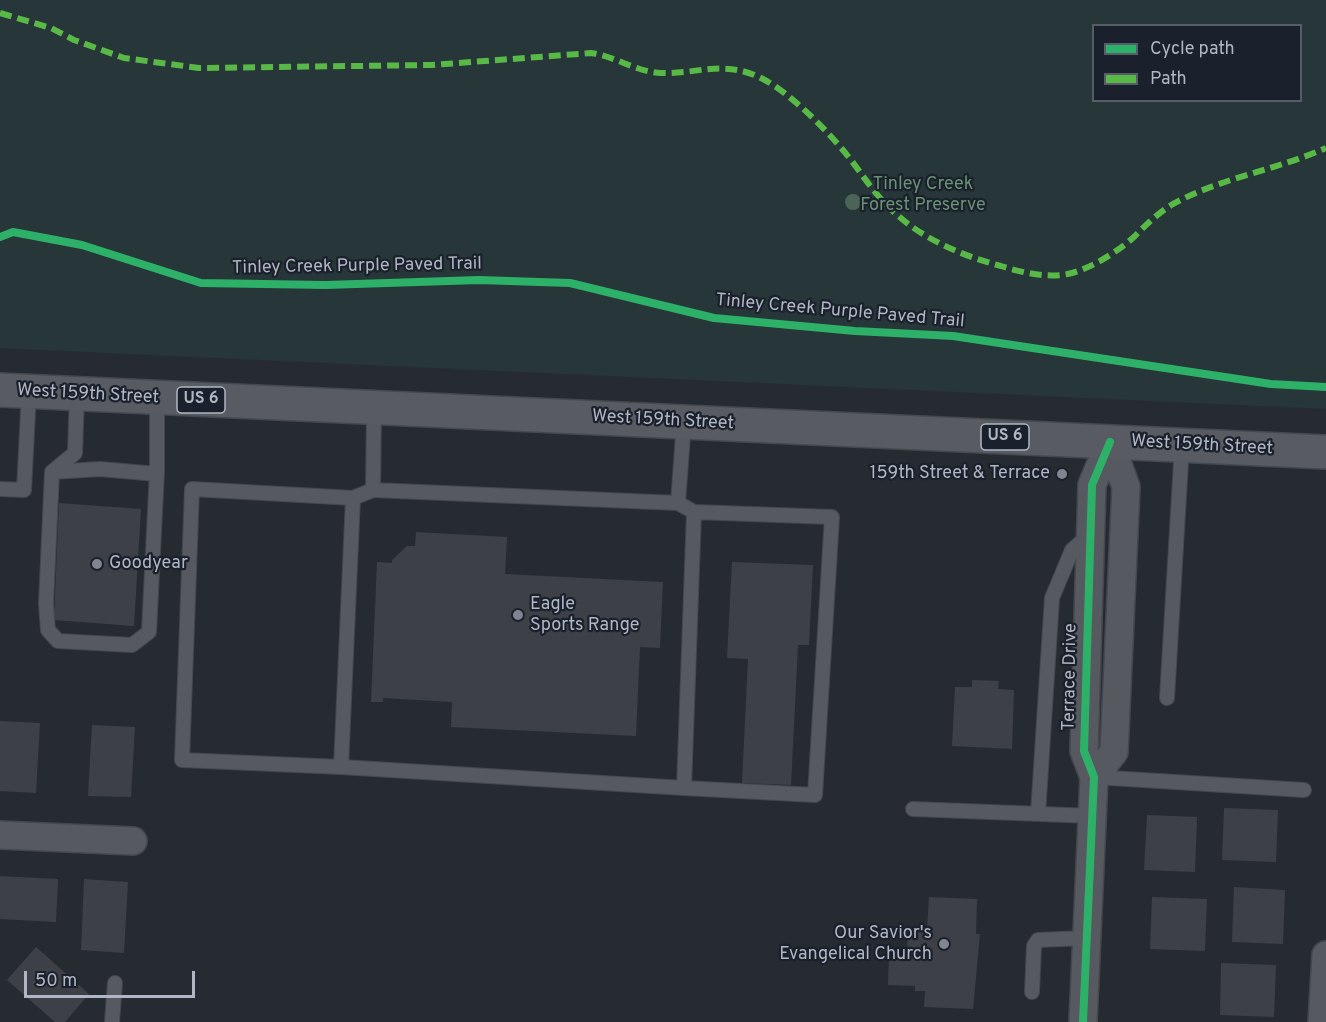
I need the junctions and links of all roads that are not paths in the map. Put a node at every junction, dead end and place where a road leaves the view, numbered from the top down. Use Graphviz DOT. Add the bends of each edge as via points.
graph roads {
  1 [pos="14,391"];
  2 [pos="77,394"];
  3 [pos="157,398"];
  4 [pos="374,408"];
  5 [pos="684,422"];
  6 [pos="1110,442"];
  7 [pos="1182,445"];
  8 [pos="1326,452"];
  9 [pos="52,472"];
  10 [pos="157,474"];
  11 [pos="0,489"];
  12 [pos="373,490"];
  13 [pos="352,498"];
  14 [pos="678,503"];
  15 [pos="694,512"];
  16 [pos="1089,535"];
  17 [pos="1167,698"];
  18 [pos="341,767"];
  19 [pos="1094,777"];
  20 [pos="684,788"];
  21 [pos="1304,790"];
  22 [pos="913,809"];
  23 [pos="1038,814"];
  24 [pos="1092,816"];
  25 [pos="0,835"];
  26 [pos="133,841"];
  27 [pos="1087,938"];
  28 [pos="1326,955"];
  29 [pos="115,983"];
  30 [pos="1032,992"];
  31 [pos="112,1022"];
  32 [pos="1083,1022"];
  33 [pos="1322,1022"];
  1 -- 2 [label="main road, West 159th Street / US 6"];
  1 -- 11 [label="lane" via="24,490"];
  2 -- 3 [label="main road, West 159th Street / US 6"];
  2 -- 9 [label="lane" via="75,453"];
  3 -- 4 [label="main road, West 159th Street / US 6"];
  3 -- 10 [label="lane"];
  4 -- 5 [label="main road, West 159th Street / US 6"];
  4 -- 12 [label="lane"];
  5 -- 6 [label="main road, West 159th Street / US 6"];
  5 -- 14 [label="lane"];
  6 -- 7 [label="main road, West 159th Street / US 6"];
  6 -- 16 [label="street, Terrace Drive" via="1092,485"];
  6 -- 19 [label="street" via="1126,487 1114,752"];
  7 -- 8 [label="main road, West 159th Street / US 6"];
  7 -- 17 [label="lane"];
  9 -- 10 [label="lane" via="100,469"];
  9 -- 10 [label="lane" via="48,630 58,641 132,645 149,632"];
  12 -- 13 [label="lane"];
  12 -- 14 [label="lane"];
  13 -- 18 [label="lane"];
  13 -- 18 [label="lane" via="192,489 182,760"];
  14 -- 15 [label="lane"];
  15 -- 20 [label="lane"];
  15 -- 20 [label="lane" via="832,517 815,795"];
  16 -- 19 [label="street, Terrace Drive" via="1084,752"];
  16 -- 23 [label="lane" via="1072,550 1052,598"];
  18 -- 20 [label="lane"];
  19 -- 21 [label="lane"];
  19 -- 24 [label="street, Terrace Drive"];
  22 -- 23 [label="lane"];
  23 -- 24 [label="lane"];
  24 -- 27 [label="street, Terrace Drive"];
  25 -- 26 [label="street"];
  27 -- 30 [label="lane" via="1038,940 1034,946"];
  27 -- 32 [label="street, Terrace Drive"];
  28 -- 33 [label="street"];
  29 -- 31 [label="lane"];
}
